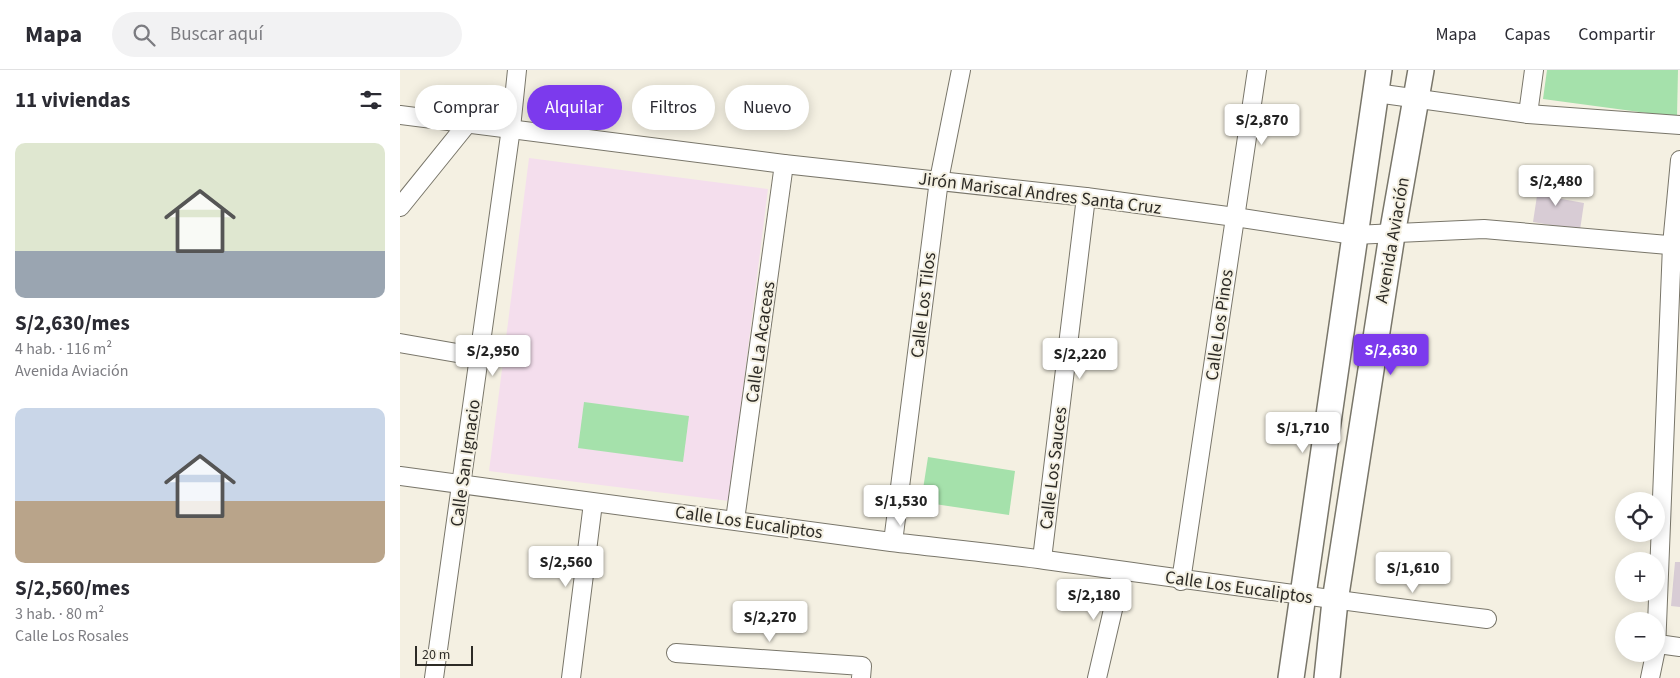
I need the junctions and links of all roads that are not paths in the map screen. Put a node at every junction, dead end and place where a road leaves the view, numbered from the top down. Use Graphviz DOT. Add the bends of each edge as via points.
graph roads {
  1 [pos="517,70"];
  2 [pos="960,70"];
  3 [pos="1257,70"];
  4 [pos="1421,70"];
  5 [pos="1534,70"];
  6 [pos="1377,81"];
  7 [pos="515,85"];
  8 [pos="1417,100"];
  9 [pos="1528,114"];
  10 [pos="400,116"];
  11 [pos="415,118"];
  12 [pos="1680,125"];
  13 [pos="517,129"];
  14 [pos="462,130"];
  15 [pos="511,130"];
  16 [pos="1680,160"];
  17 [pos="784,164"];
  18 [pos="939,180"];
  19 [pos="1086,197"];
  20 [pos="400,207"];
  21 [pos="1235,217"];
  22 [pos="1392,235"];
  23 [pos="1354,236"];
  24 [pos="1676,246"];
  25 [pos="400,343"];
  26 [pos="480,357"];
  27 [pos="400,476"];
  28 [pos="462,484"];
  29 [pos="593,502"];
  30 [pos="735,520"];
  31 [pos="893,542"];
  32 [pos="1042,559"];
  33 [pos="1122,571"];
  34 [pos="1181,580"];
  35 [pos="1303,595"];
  36 [pos="1335,601"];
  37 [pos="1658,612"];
  38 [pos="1487,619"];
  39 [pos="1680,647"];
  40 [pos="1665,648"];
  41 [pos="676,653"];
  42 [pos="1653,662"];
  43 [pos="862,672"];
  44 [pos="434,678"];
  45 [pos="571,678"];
  46 [pos="1097,678"];
  47 [pos="1291,678"];
  48 [pos="1327,678"];
  49 [pos="1650,678"];
  1 -- 7 [label="street, Calle San Ignacio"];
  2 -- 18 [label="street, Calle Los Tilos"];
  3 -- 21 [label="street, Calle Los Pinos"];
  4 -- 8 [label="street, Avenida Aviación"];
  5 -- 9 [label="street"];
  6 -- 8 [label="street"];
  6 -- 23 [label="street, Avenida Aviación"];
  8 -- 9 [label="street"];
  8 -- 22 [label="street, Avenida Aviación"];
  9 -- 12 [label="street"];
  10 -- 11 [label="street, Jirón Mariscal Andres Santa Cruz"];
  13 -- 17 [label="street, Jirón Mariscal Andres Santa Cruz"];
  14 -- 20 [label="street"];
  15 -- 26 [label="street, Calle San Ignacio"];
  16 -- 24 [label="street"];
  17 -- 18 [label="street, Jirón Mariscal Andres Santa Cruz"];
  17 -- 30 [label="street, Calle La Acaceas"];
  18 -- 19 [label="street, Jirón Mariscal Andres Santa Cruz"];
  18 -- 31 [label="street, Calle Los Tilos"];
  19 -- 21 [label="street, Jirón Mariscal Andres Santa Cruz"];
  19 -- 32 [label="street, Calle Los Sauces"];
  21 -- 23 [label="street, Jirón Mariscal Andres Santa Cruz"];
  21 -- 34 [label="street, Calle Los Pinos"];
  22 -- 23 [label="street, Jirón Mariscal Andres Santa Cruz"];
  22 -- 24 [label="street, Jirón Mariscal Andres Santa Cruz" via="1484,229"];
  22 -- 36 [label="street, Avenida Aviación"];
  23 -- 35 [label="street, Avenida Aviación"];
  24 -- 37 [label="street"];
  25 -- 26 [label="street"];
  26 -- 28 [label="street, Calle San Ignacio"];
  27 -- 28 [label="street, Calle Los Eucaliptos"];
  28 -- 29 [label="street, Calle Los Eucaliptos"];
  28 -- 44 [label="street, Calle San Ignacio"];
  29 -- 30 [label="street, Calle Los Eucaliptos"];
  29 -- 45 [label="street"];
  30 -- 31 [label="street, Calle Los Eucaliptos"];
  31 -- 32 [label="street, Calle Los Eucaliptos"];
  32 -- 33 [label="street, Calle Los Eucaliptos"];
  33 -- 34 [label="street, Calle Los Eucaliptos"];
  33 -- 46 [label="street"];
  34 -- 35 [label="street, Calle Los Eucaliptos"];
  35 -- 36 [label="street, Calle Los Eucaliptos"];
  35 -- 47 [label="street, Avenida Aviación"];
  36 -- 38 [label="street, Calle Los Eucaliptos"];
  36 -- 48 [label="street, Avenida Aviación"];
  39 -- 40 [label="street"];
  41 -- 43 [label="street"];
  42 -- 49 [label="street"];
}
